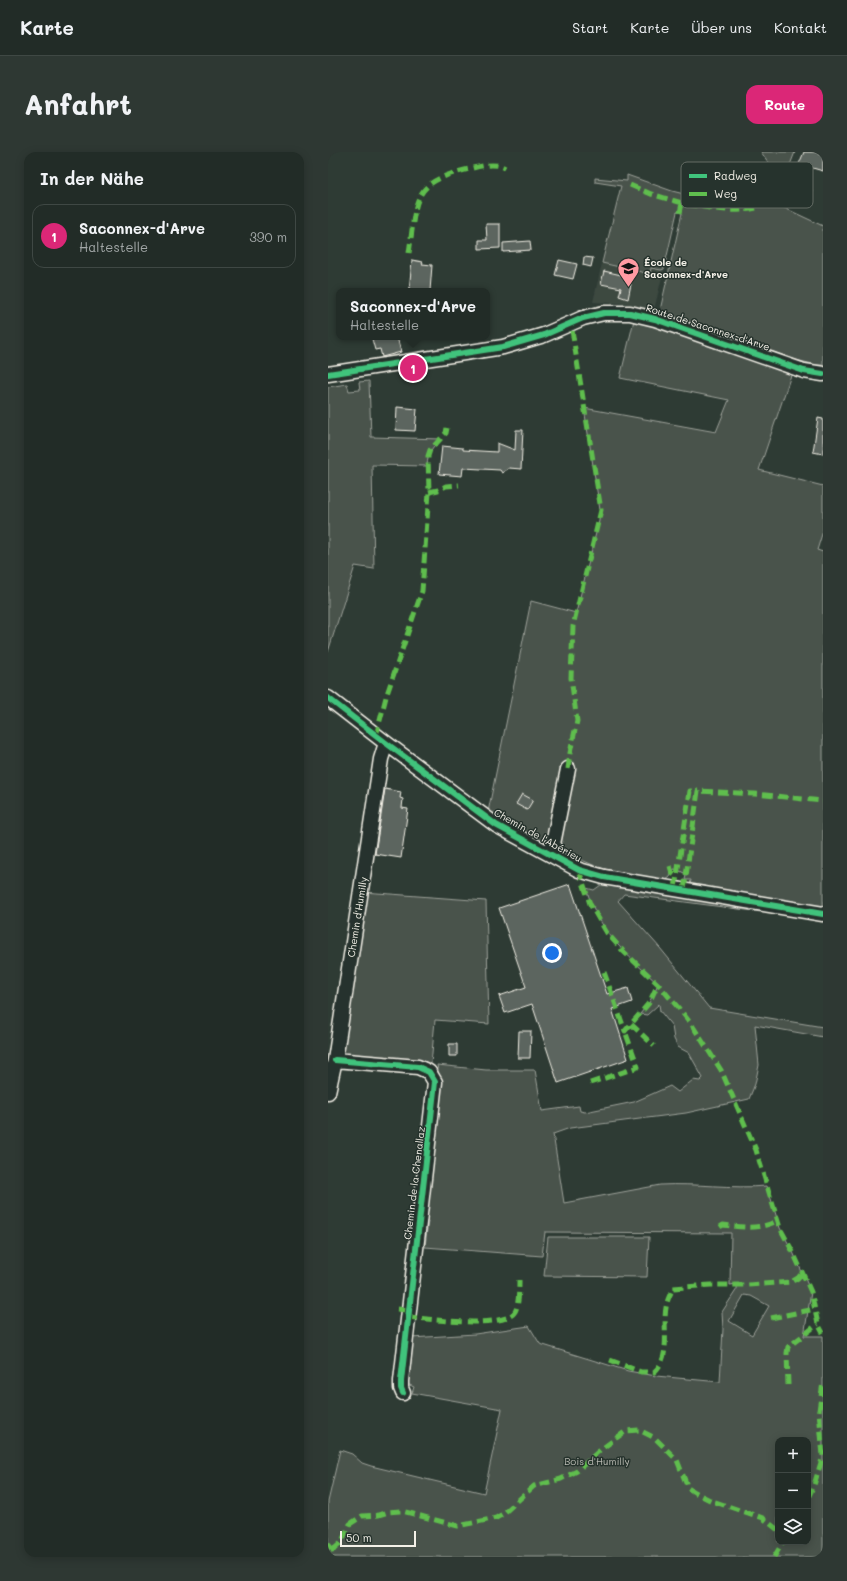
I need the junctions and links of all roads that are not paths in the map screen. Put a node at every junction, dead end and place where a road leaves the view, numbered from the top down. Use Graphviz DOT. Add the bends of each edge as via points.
graph roads {
  1 [pos="328,374"];
  2 [pos="823,374"];
  3 [pos="328,698"];
  4 [pos="386,743"];
  5 [pos="568,769"];
  6 [pos="551,854"];
  7 [pos="823,914"];
  8 [pos="335,1060"];
  9 [pos="328,1092"];
  10 [pos="403,1393"];
  1 -- 2 [label="street, Route de Saconnex-d'Arve" via="503,347 544,335 583,318 612,312 655,319 804,371"];
  3 -- 4 [label="street, Chemin de l'Abérieu"];
  4 -- 6 [label="street, Chemin de l'Abérieu" via="496,825"];
  4 -- 8 [label="street, Chemin d'Humilly" via="381,759"];
  5 -- 6 [label="street"];
  6 -- 7 [label="street, Chemin de l'Abérieu" via="580,870 604,877"];
  8 -- 9 [label="street, Chemin d'Humilly"];
  8 -- 10 [label="street, Chemin de la Chenallaz" via="418,1067 429,1072 435,1082 400,1382"];
}
